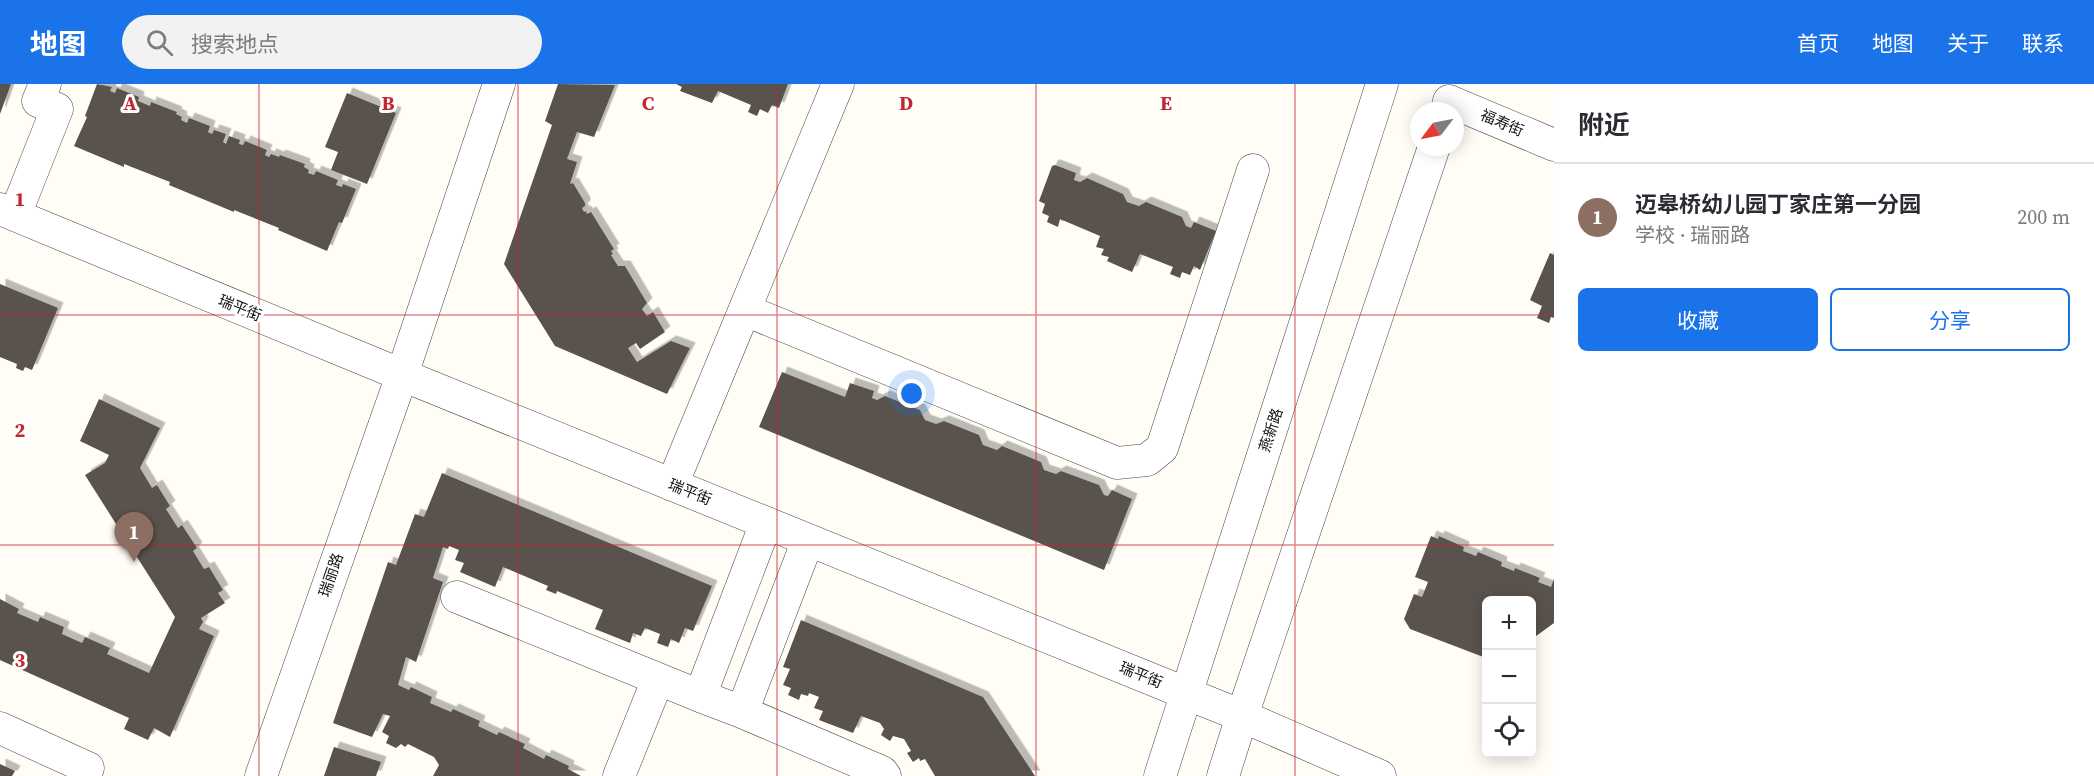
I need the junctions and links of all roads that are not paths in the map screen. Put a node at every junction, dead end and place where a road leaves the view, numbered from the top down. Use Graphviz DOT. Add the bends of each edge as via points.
graph roads {
  1 [pos="45,84"];
  2 [pos="499,84"];
  3 [pos="838,84"];
  4 [pos="1382,84"];
  5 [pos="1450,99"];
  6 [pos="1554,145"];
  7 [pos="1431,156"];
  8 [pos="1253,170"];
  9 [pos="7,212"];
  10 [pos="745,310"];
  11 [pos="402,375"];
  12 [pos="672,484"];
  13 [pos="766,523"];
  14 [pos="808,540"];
  15 [pos="457,597"];
  16 [pos="658,679"];
  17 [pos="1186,693"];
  18 [pos="700,696"];
  19 [pos="742,712"];
  20 [pos="1242,716"];
  21 [pos="0,728"];
  22 [pos="88,768"];
  23 [pos="261,776"];
  24 [pos="619,776"];
  25 [pos="885,776"];
  26 [pos="1160,776"];
  27 [pos="1223,776"];
  28 [pos="1380,776"];
  1 -- 9 [label="street" via="38,101 57,109"];
  2 -- 11 [label="street, 瑞丽路"];
  3 -- 10 [label="street"];
  4 -- 17 [label="street, 燕新路"];
  5 -- 6 [label="street, 福寿街"];
  7 -- 20 [label="street"];
  8 -- 10 [label="street" via="1162,447 1147,460 1117,463"];
  9 -- 11 [label="street, 瑞平街"];
  10 -- 12 [label="street"];
  11 -- 12 [label="street, 瑞平街"];
  11 -- 23 [label="street, 瑞丽路"];
  12 -- 13 [label="street, 瑞平街"];
  13 -- 14 [label="street, 瑞平街"];
  13 -- 18 [label="street"];
  14 -- 17 [label="street, 瑞平街"];
  14 -- 19 [label="street"];
  15 -- 16 [label="street"];
  16 -- 18 [label="street"];
  16 -- 24 [label="street"];
  17 -- 20 [label="street, 瑞平街"];
  17 -- 26 [label="street, 燕新路"];
  18 -- 19 [label="street"];
  19 -- 25 [label="street"];
  20 -- 27 [label="street"];
  20 -- 28 [label="street, 瑞平街"];
  21 -- 22 [label="street"];
}
